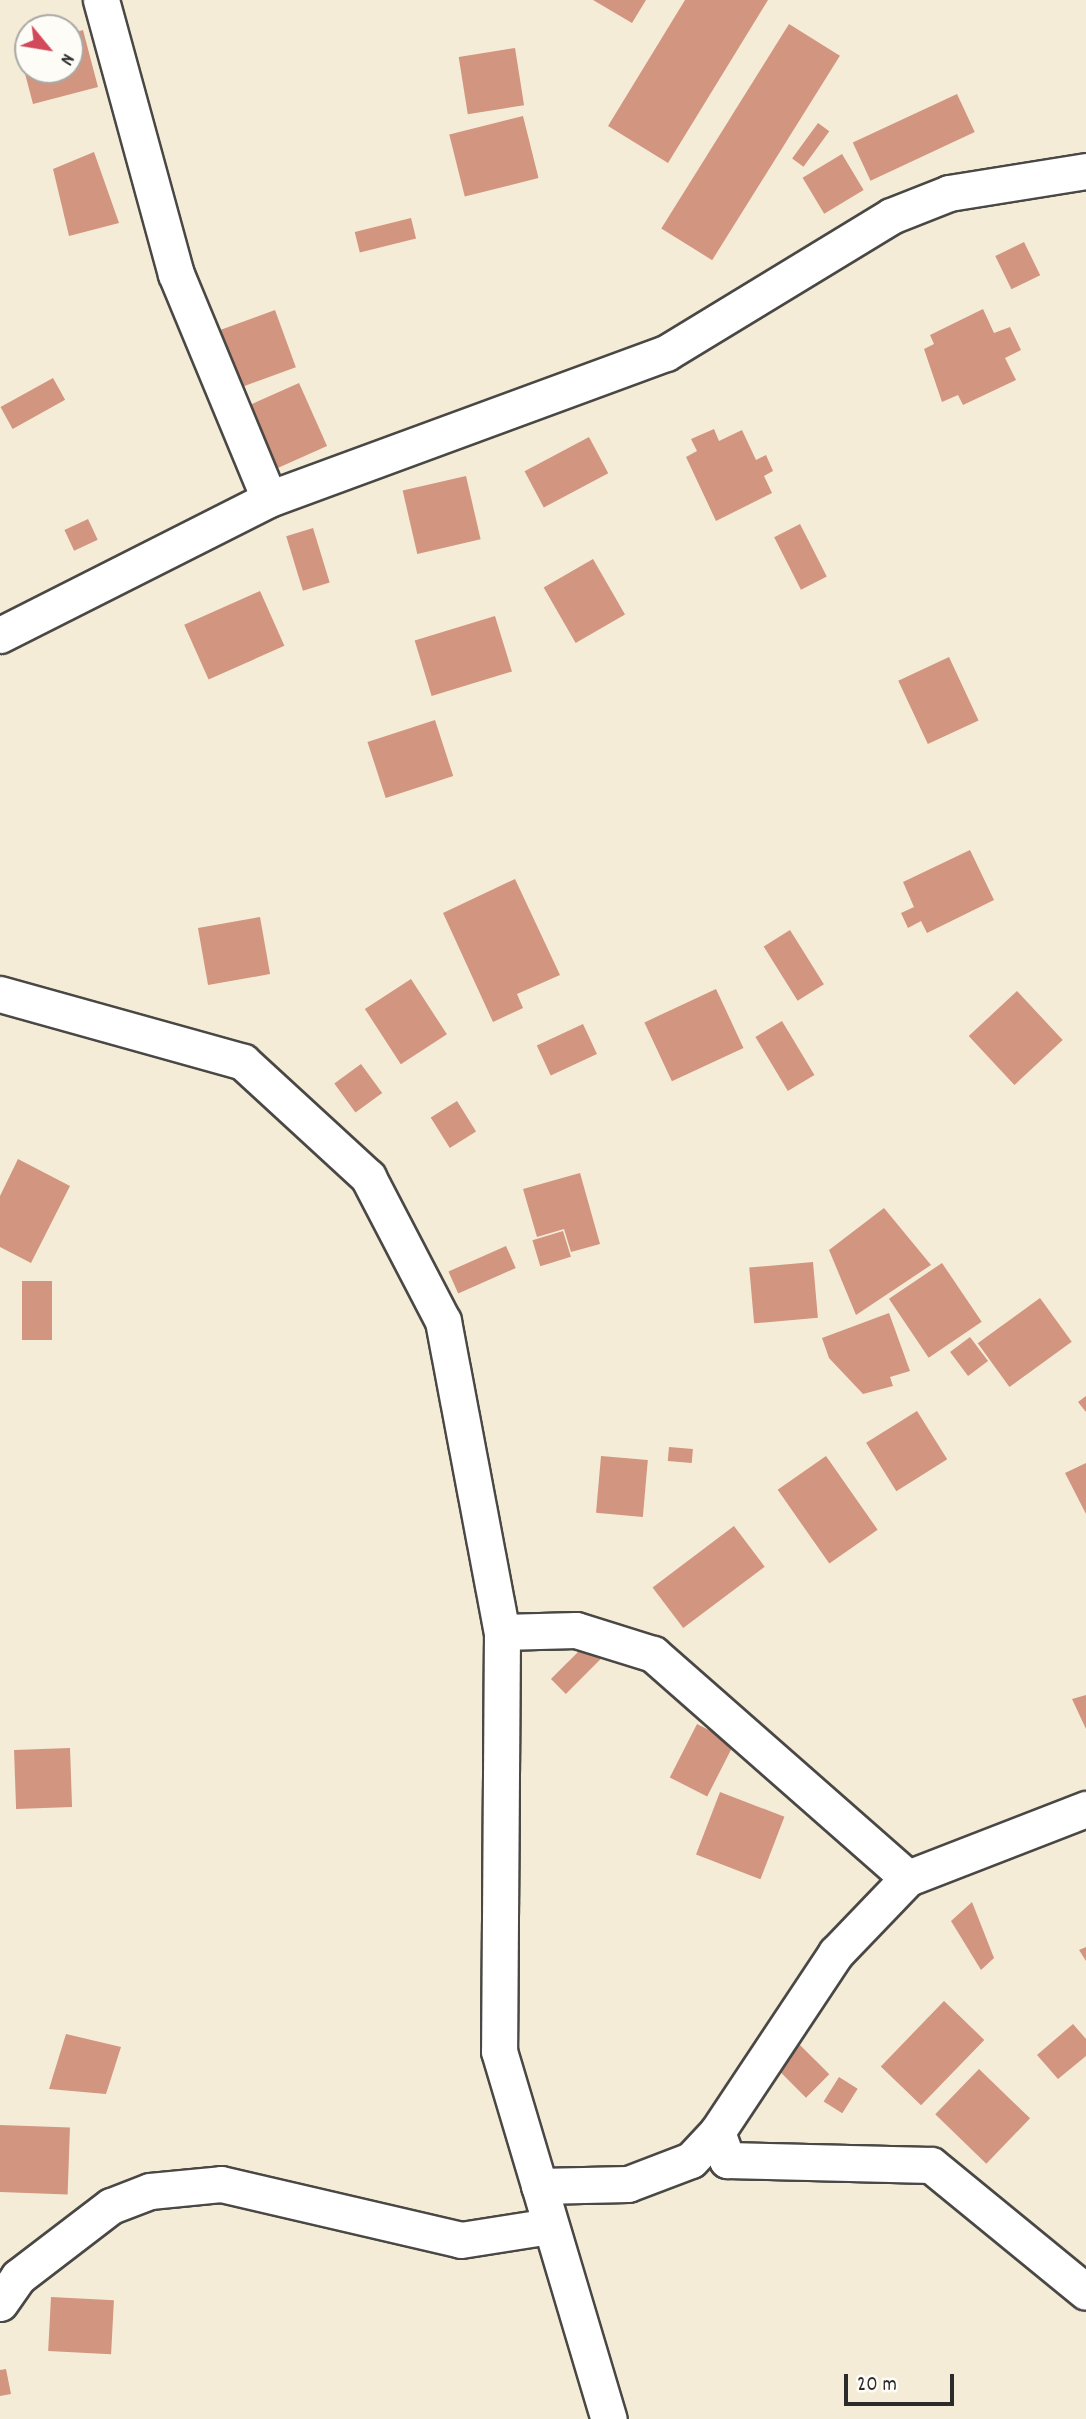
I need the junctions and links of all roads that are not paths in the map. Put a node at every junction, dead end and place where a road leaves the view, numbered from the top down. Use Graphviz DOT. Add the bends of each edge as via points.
graph roads {
  1 [pos="101,0"];
  2 [pos="1086,171"];
  3 [pos="269,499"];
  4 [pos="0,635"];
  5 [pos="0,994"];
  6 [pos="502,1632"];
  7 [pos="1086,1810"];
  8 [pos="908,1878"];
  9 [pos="717,2132"];
  10 [pos="538,2186"];
  11 [pos="550,2226"];
  12 [pos="1086,2291"];
  13 [pos="0,2303"];
  14 [pos="609,2419"];
  1 -- 3 [label="street" via="176,274"];
  2 -- 3 [label="street" via="949,193 891,216 666,353"];
  3 -- 4 [label="street"];
  5 -- 6 [label="street" via="243,1062 368,1177 443,1321"];
  6 -- 8 [label="street" via="576,1630 653,1654"];
  6 -- 10 [label="street" via="499,2050"];
  7 -- 8 [label="street"];
  8 -- 9 [label="street" via="836,1952"];
  9 -- 10 [label="street" via="691,2160 628,2184"];
  9 -- 12 [label="street" via="727,2160 931,2165"];
  10 -- 11 [label="street"];
  11 -- 13 [label="street" via="461,2239 221,2184 150,2191 111,2206 18,2277"];
  11 -- 14 [label="street"];
}
